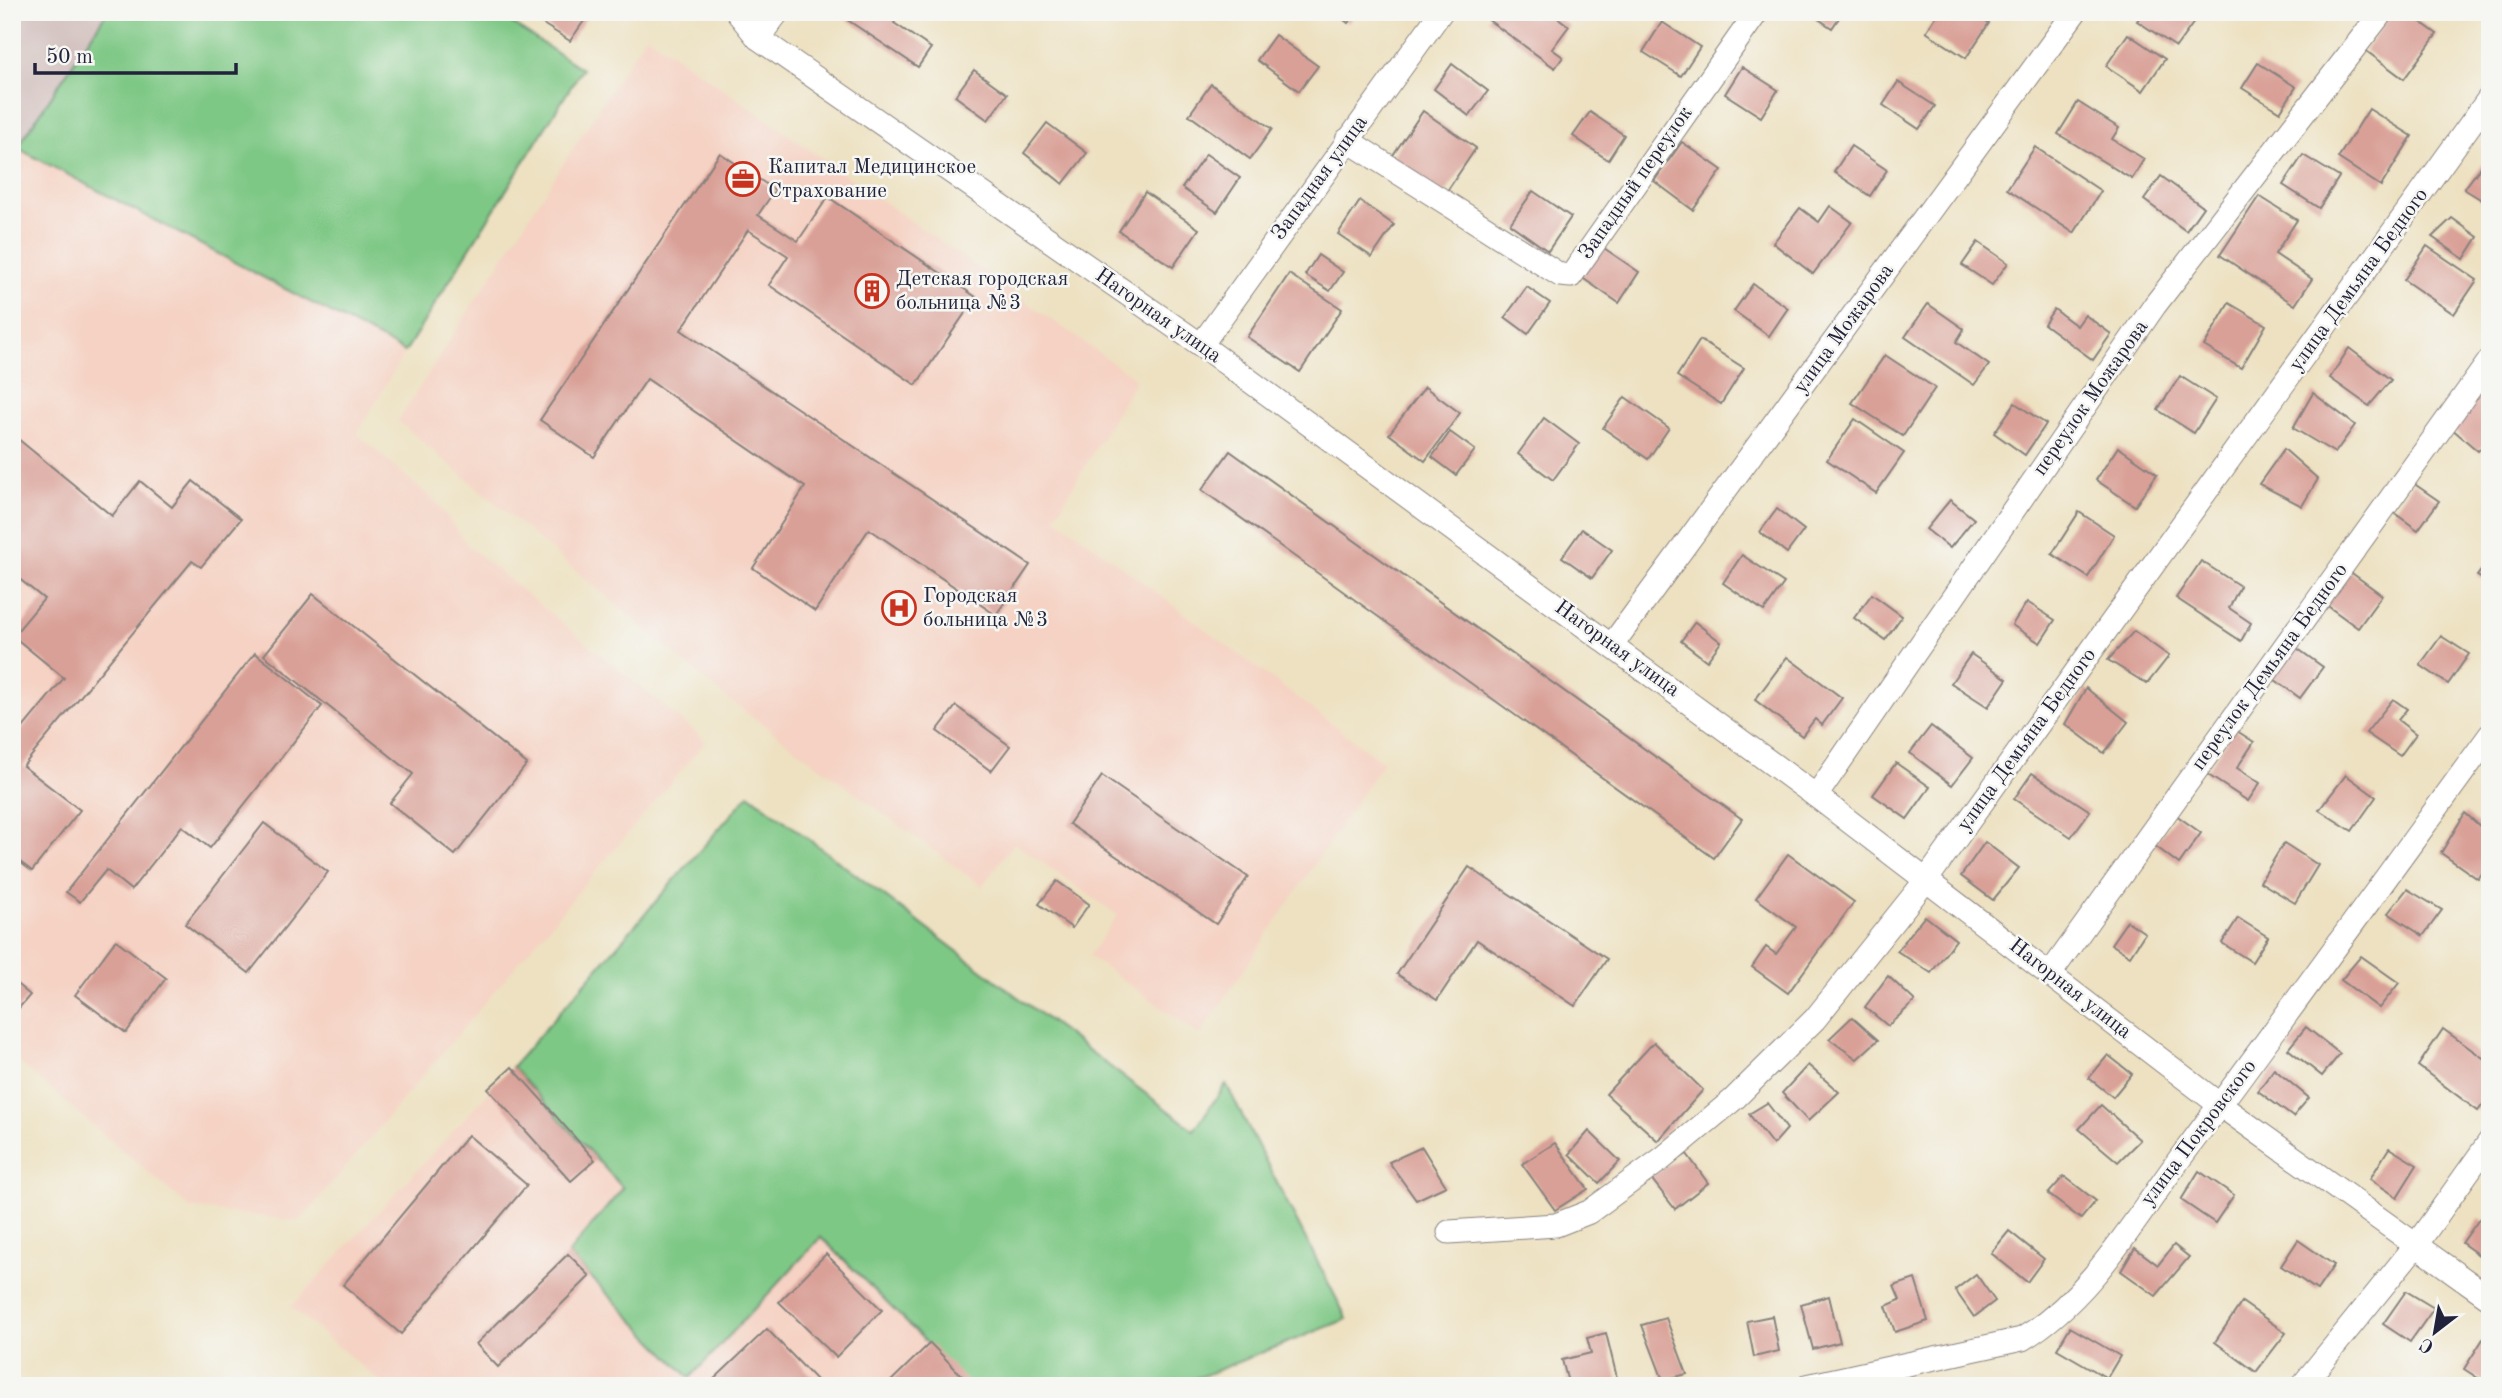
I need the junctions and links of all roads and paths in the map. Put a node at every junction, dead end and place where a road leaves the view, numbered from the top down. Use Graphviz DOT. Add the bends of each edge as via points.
graph roads {
  1 [pos="737,12"];
  2 [pos="778,12"];
  3 [pos="1441,12"];
  4 [pos="1756,12"];
  5 [pos="2075,12"];
  6 [pos="2382,12"];
  7 [pos="758,38"];
  8 [pos="2490,97"];
  9 [pos="1347,140"];
  10 [pos="1201,345"];
  11 [pos="2490,360"];
  12 [pos="1612,645"];
  13 [pos="2490,735"];
  14 [pos="1816,796"];
  15 [pos="1927,879"];
  16 [pos="2050,974"];
  17 [pos="2220,1105"];
  18 [pos="2490,1141"];
  19 [pos="1449,1232"];
  20 [pos="2416,1245"];
  21 [pos="2490,1298"];
  22 [pos="1807,1386"];
  23 [pos="2302,1386"];
  1 -- 7 [label="street, Нагорная улица"];
  2 -- 7 [label="street"];
  3 -- 9 [label="street, Западная улица"];
  4 -- 9 [label="street, Западный переулок" via="1571,276 1560,275"];
  5 -- 12 [label="street, улица Можарова"];
  6 -- 14 [label="street, переулок Можарова" via="2155,305"];
  7 -- 10 [label="street, Нагорная улица"];
  8 -- 15 [label="street, улица Демьяна Бедного"];
  9 -- 10 [label="street, Западная улица"];
  10 -- 12 [label="street, Нагорная улица"];
  11 -- 16 [label="street, переулок Демьяна Бедного"];
  12 -- 14 [label="street, Нагорная улица"];
  13 -- 17 [label="street, улица Покровского"];
  14 -- 15 [label="street, Нагорная улица"];
  15 -- 16 [label="street, Нагорная улица"];
  15 -- 19 [label="street, улица Демьяна Бедного" via="1815,1019 1734,1099 1663,1158 1589,1212 1556,1225"];
  16 -- 17 [label="street, Нагорная улица"];
  17 -- 20 [label="street, Нагорная улица"];
  17 -- 22 [label="street, улица Покровского" via="2099,1267 2052,1321 2022,1339"];
  18 -- 20 [label="street"];
  20 -- 21 [label="street, Нагорная улица"];
  20 -- 23 [label="street"];
}
